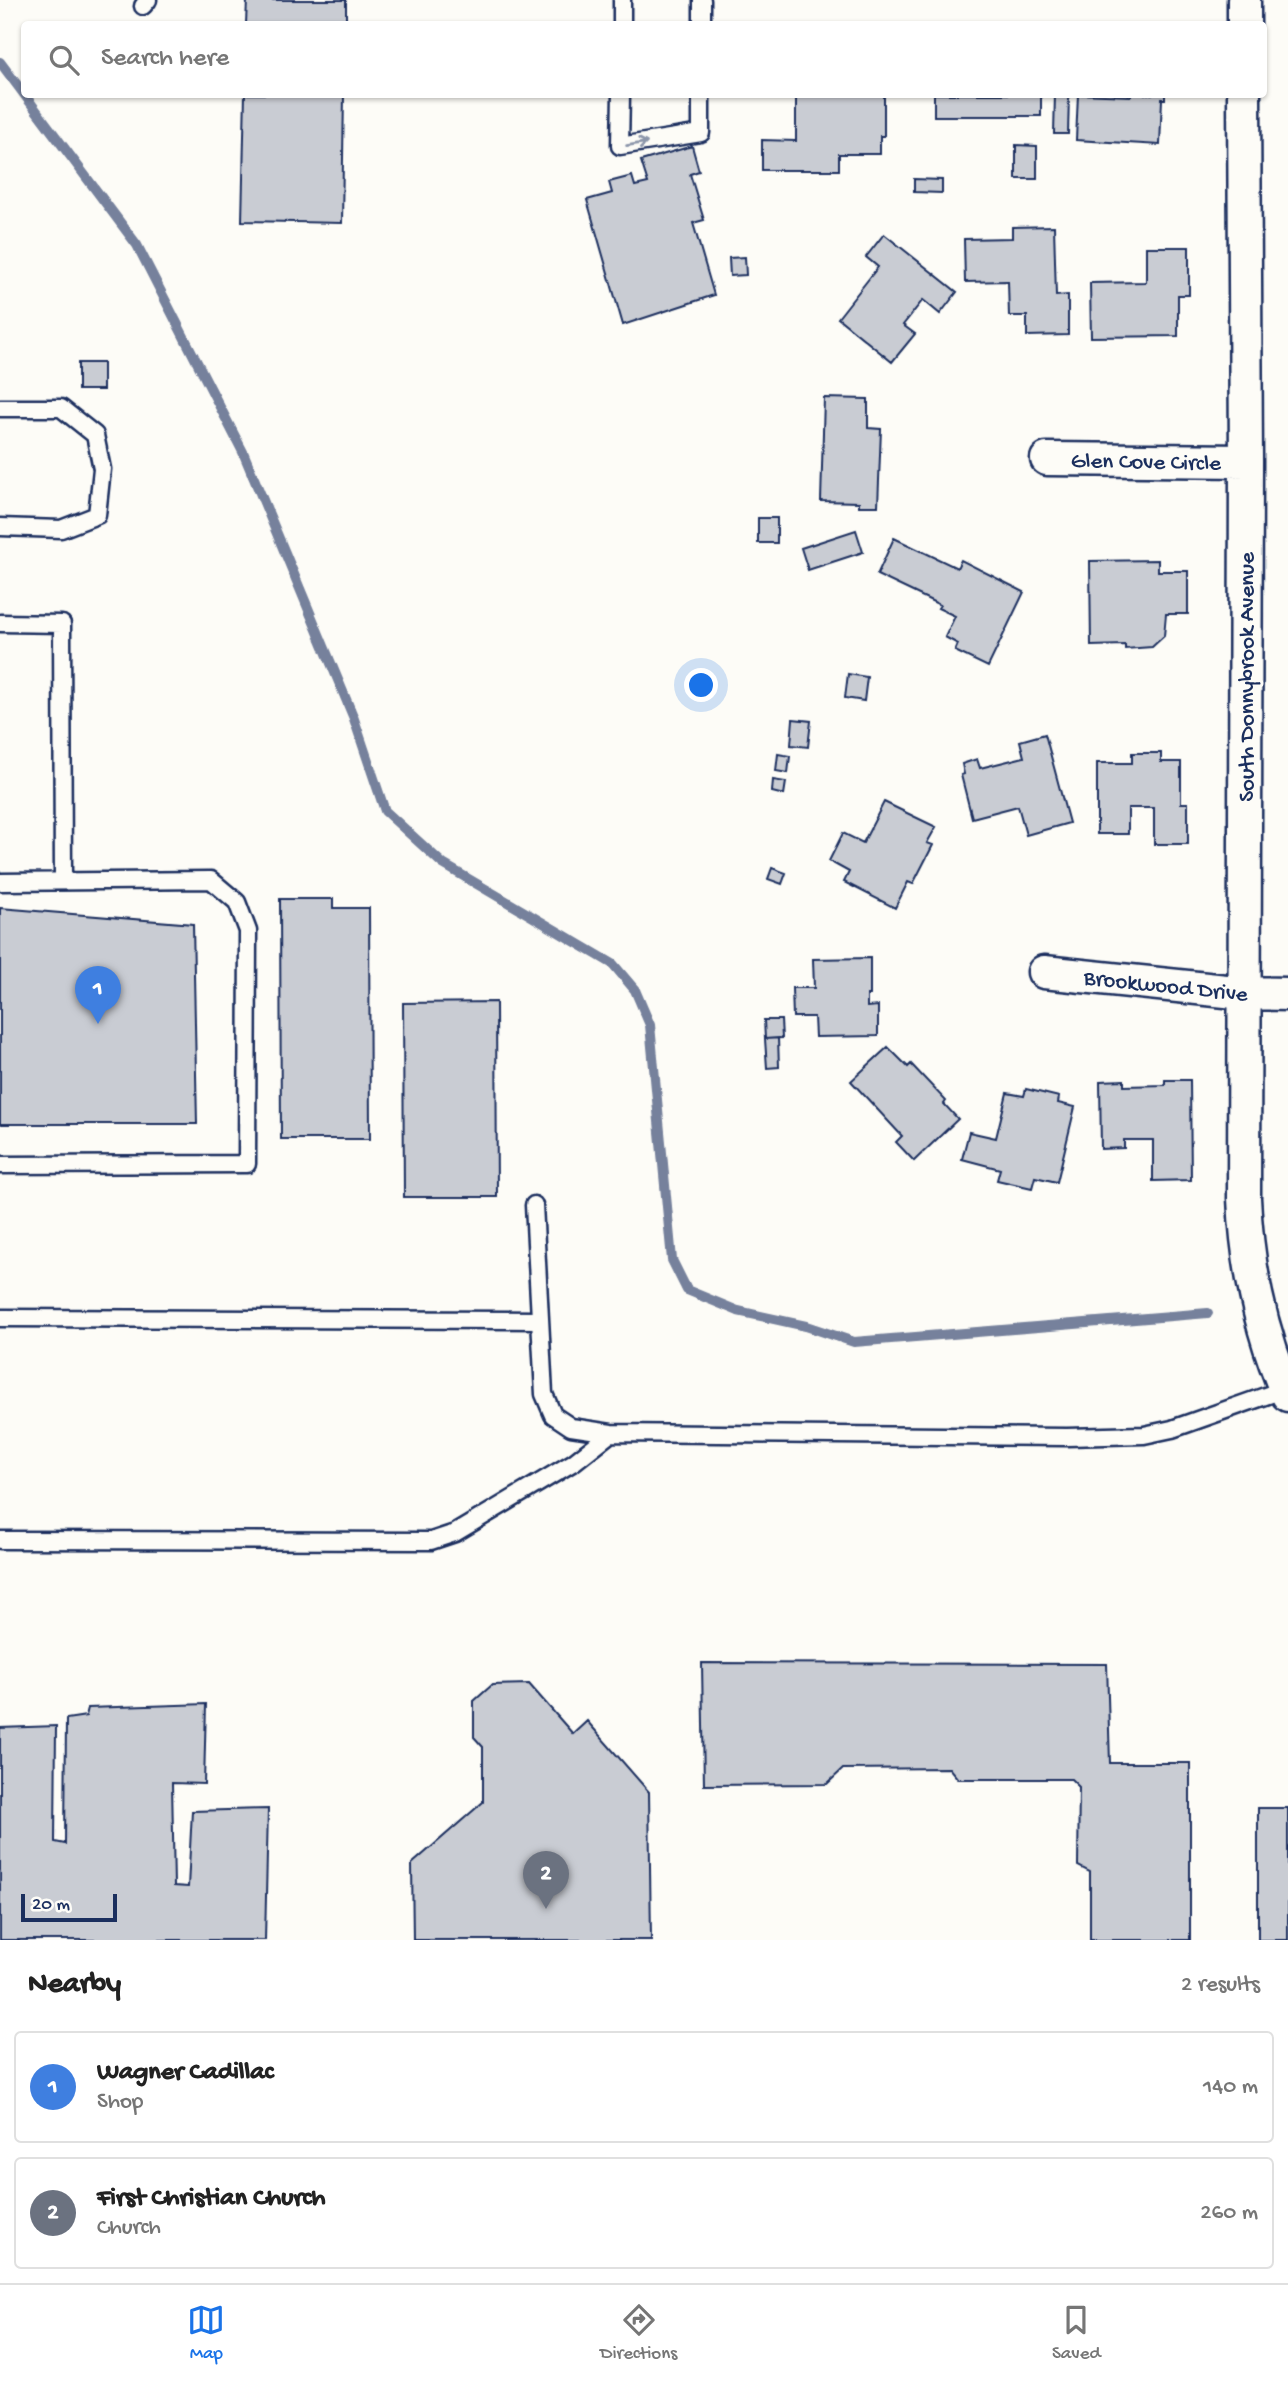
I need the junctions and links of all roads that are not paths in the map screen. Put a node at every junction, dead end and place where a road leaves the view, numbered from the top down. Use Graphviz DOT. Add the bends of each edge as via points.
graph roads {
  1 [pos="622,0"];
  2 [pos="702,0"];
  3 [pos="1244,0"];
  4 [pos="622,21"];
  5 [pos="702,21"];
  6 [pos="1244,21"];
  7 [pos="621,98"];
  8 [pos="701,98"];
  9 [pos="1244,98"];
  10 [pos="0,408"];
  11 [pos="1046,459"];
  12 [pos="1246,461"];
  13 [pos="0,527"];
  14 [pos="0,623"];
  15 [pos="63,880"];
  16 [pos="0,882"];
  17 [pos="1044,972"];
  18 [pos="1245,993"];
  19 [pos="1288,994"];
  20 [pos="0,1165"];
  21 [pos="534,1205"];
  22 [pos="0,1318"];
  23 [pos="540,1320"];
  24 [pos="1287,1392"];
  25 [pos="611,1433"];
  26 [pos="0,1539"];
  1 -- 4 [label="lane"];
  2 -- 5 [label="lane"];
  3 -- 6 [label="street"];
  7 -- 8 [label="lane, one-way" via="620,146 701,133"];
  9 -- 12 [label="street, South Donnybrook Avenue"];
  10 -- 13 [label="lane" via="61,408 95,435 102,469 97,515 61,529"];
  11 -- 12 [label="street, Glen Cove Circle"];
  12 -- 18 [label="street, South Donnybrook Avenue"];
  14 -- 15 [label="lane" via="62,624"];
  15 -- 16 [label="lane"];
  15 -- 20 [label="lane" via="211,880 237,902 248,931 247,1164"];
  17 -- 18 [label="street, Brookwood Drive"];
  18 -- 19 [label="street, Brookwood Drive"];
  18 -- 24 [label="street, South Donnybrook Avenue" via="1248,1260 1265,1335"];
  21 -- 23 [label="lane"];
  22 -- 23 [label="lane"];
  23 -- 25 [label="lane" via="544,1394 553,1415 571,1427"];
  24 -- 25 [label="lane" via="1144,1435"];
  25 -- 26 [label="lane" via="575,1462 455,1533 431,1541"];
}
